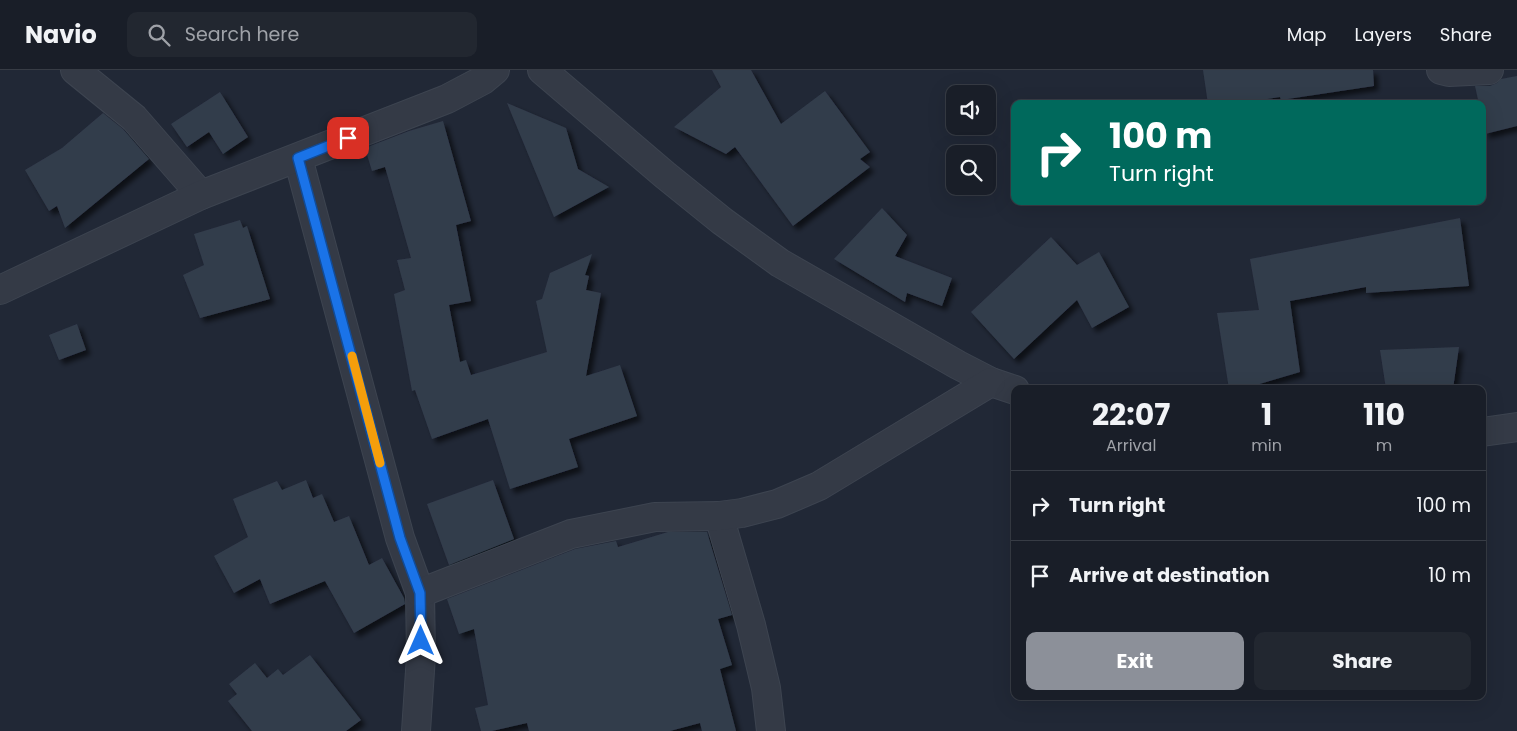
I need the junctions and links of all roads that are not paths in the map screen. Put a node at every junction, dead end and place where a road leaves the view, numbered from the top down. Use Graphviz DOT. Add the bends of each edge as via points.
graph roads {
  1 [pos="75,70"];
  2 [pos="495,70"];
  3 [pos="542,70"];
  4 [pos="1441,70"];
  5 [pos="1489,70"];
  6 [pos="298,158"];
  7 [pos="201,195"];
  8 [pos="0,290"];
  9 [pos="1003,386"];
  10 [pos="1517,427"];
  11 [pos="1486,431"];
  12 [pos="719,516"];
  13 [pos="420,593"];
  14 [pos="416,731"];
  15 [pos="771,731"];
  1 -- 7 [label="street" via="134,118"];
  2 -- 6 [label="street" via="447,99"];
  3 -- 9 [label="street" via="665,175 780,263"];
  4 -- 5 [label="street"];
  6 -- 7 [label="street"];
  6 -- 13 [label="street" via="400,538"];
  7 -- 8 [label="street"];
  9 -- 12 [label="street" via="819,486 777,504"];
  10 -- 11 [label="street"];
  12 -- 13 [label="street" via="654,517 571,534"];
  12 -- 15 [label="street" via="751,625 766,688"];
  13 -- 14 [label="street" via="421,656"];
}
